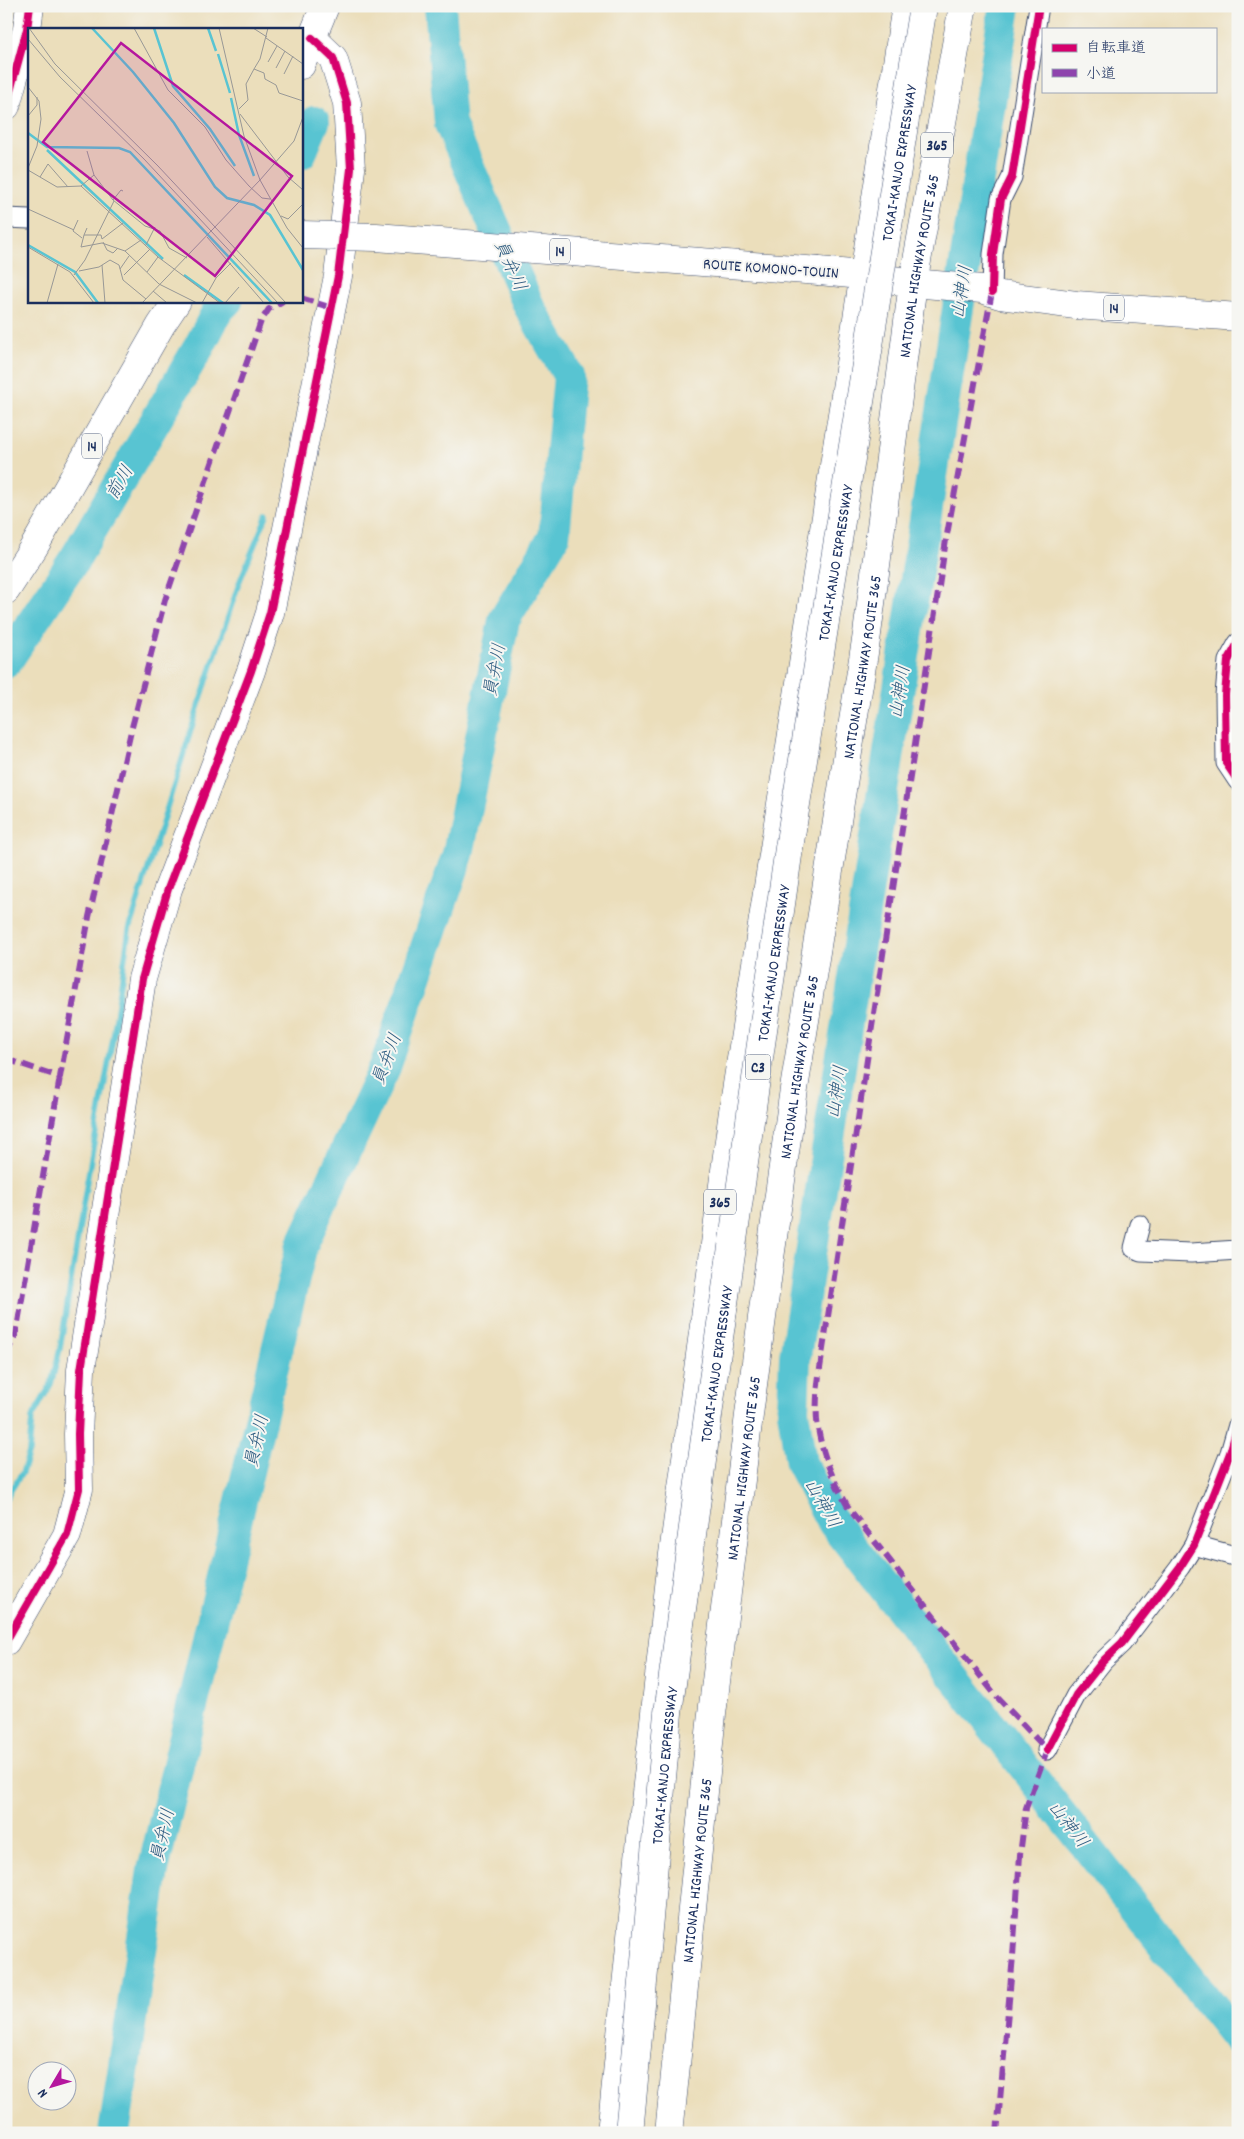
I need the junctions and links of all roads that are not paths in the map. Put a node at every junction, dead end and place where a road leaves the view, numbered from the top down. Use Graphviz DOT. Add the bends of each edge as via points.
graph roads {
  1 [pos="30,6"];
  2 [pos="325,6"];
  3 [pos="906,6"];
  4 [pos="924,6"];
  5 [pos="962,6"];
  6 [pos="1039,6"];
  7 [pos="312,38"];
  8 [pos="302,63"];
  9 [pos="6,106"];
  10 [pos="6,218"];
  11 [pos="28,219"];
  12 [pos="302,235"];
  13 [pos="862,275"];
  14 [pos="922,284"];
  15 [pos="987,291"];
  16 [pos="177,302"];
  17 [pos="1238,317"];
  18 [pos="6,590"];
  19 [pos="1238,643"];
  20 [pos="1232,762"];
  21 [pos="1238,781"];
  22 [pos="1140,1225"];
  23 [pos="1238,1250"];
  24 [pos="1238,1424"];
  25 [pos="1194,1545"];
  26 [pos="1238,1557"];
  27 [pos="6,1641"];
  28 [pos="1047,1750"];
  29 [pos="611,2133"];
  30 [pos="629,2133"];
  31 [pos="669,2133"];
  1 -- 9 [label="main road"];
  2 -- 7 [label="main road"];
  3 -- 13 [label="main road, 365"];
  4 -- 30 [label="main road, TOKAI-KANJO EXPRESSWAY / C3, bridge" via="789,848 709,1410 668,1713"];
  5 -- 14 [label="main road, NATIONAL HIGHWAY ROUTE 365 / 365"];
  6 -- 15 [label="street" via="1012,177 1001,198"];
  7 -- 8 [label="main road"];
  7 -- 27 [label="main road" via="333,58 347,103 351,169 338,276 270,613 168,889 142,979 81,1370 79,1489 67,1535"];
  10 -- 11 [label="street"];
  12 -- 13 [label="main road, ROUTE KOMONO-TOUIN / 14, bridge" via="376,237"];
  13 -- 14 [label="main road, ROUTE KOMONO-TOUIN / 14"];
  13 -- 29 [label="main road, 365" via="736,1084 696,1375 656,1699"];
  14 -- 15 [label="main road, ROUTE KOMONO-TOUIN / 14"];
  14 -- 31 [label="main road, NATIONAL HIGHWAY ROUTE 365 / 365" via="794,1089 750,1407 712,1714"];
  15 -- 17 [label="main road, ROUTE KOMONO-TOUIN / 14" via="1076,305"];
  16 -- 18 [label="main road, 14"];
  19 -- 20 [label="street" via="1228,661 1225,695"];
  20 -- 21 [label="street"];
  22 -- 23 [label="street" via="1134,1248 1141,1251 1191,1253"];
  24 -- 25 [label="street"];
  25 -- 26 [label="street"];
  25 -- 28 [label="street" via="1122,1643 1076,1695"];
}
